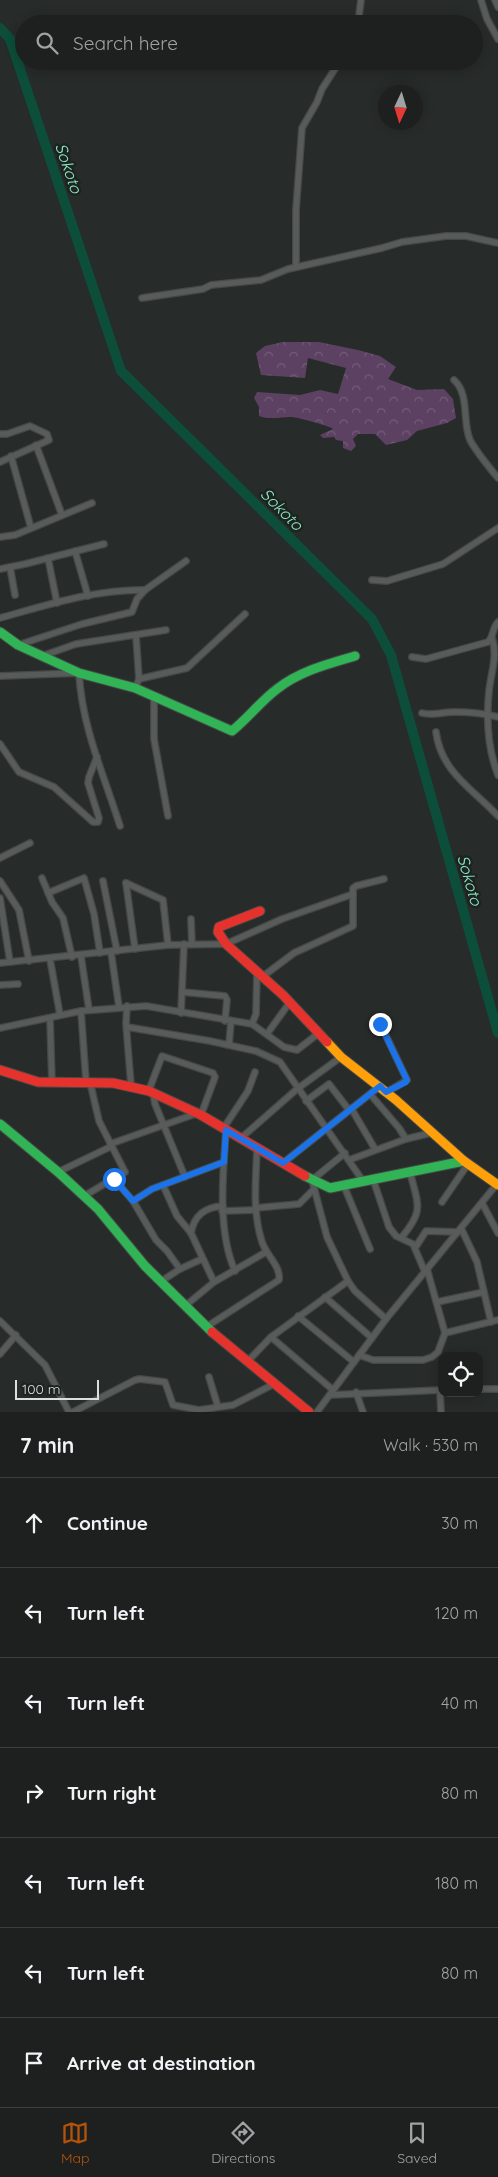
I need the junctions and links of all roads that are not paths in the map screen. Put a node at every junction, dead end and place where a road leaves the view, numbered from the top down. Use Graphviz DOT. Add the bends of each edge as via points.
graph roads {
  1 [pos="360,0"];
  2 [pos="481,0"];
  3 [pos="495,0"];
  4 [pos="498,7"];
  5 [pos="359,15"];
  6 [pos="498,39"];
  7 [pos="334,70"];
  8 [pos="498,243"];
  9 [pos="296,267"];
  10 [pos="142,298"];
  11 [pos="454,380"];
  12 [pos="0,434"];
  13 [pos="36,445"];
  14 [pos="11,456"];
  15 [pos="0,462"];
  16 [pos="498,478"];
  17 [pos="92,503"];
  18 [pos="62,515"];
  19 [pos="31,528"];
  20 [pos="498,528"];
  21 [pos="0,537"];
  22 [pos="104,544"];
  23 [pos="75,551"];
  24 [pos="48,558"];
  25 [pos="186,561"];
  26 [pos="10,567"];
  27 [pos="0,568"];
  28 [pos="372,580"];
  29 [pos="145,590"];
  30 [pos="15,595"];
  31 [pos="88,596"];
  32 [pos="57,603"];
  33 [pos="245,614"];
  34 [pos="0,618"];
  35 [pos="498,622"];
  36 [pos="166,630"];
  37 [pos="0,632"];
  38 [pos="136,636"];
  39 [pos="492,638"];
  40 [pos="18,645"];
  41 [pos="42,656"];
  42 [pos="355,656"];
  43 [pos="412,657"];
  44 [pos="79,673"];
  45 [pos="0,676"];
  46 [pos="137,683"];
  47 [pos="154,698"];
  48 [pos="422,713"];
  49 [pos="488,714"];
  50 [pos="498,717"];
  51 [pos="436,732"];
  52 [pos="0,744"];
  53 [pos="97,757"];
  54 [pos="498,774"];
  55 [pos="168,816"];
  56 [pos="498,816"];
  57 [pos="120,826"];
  58 [pos="30,843"];
  59 [pos="0,858"];
  60 [pos="42,878"];
  61 [pos="384,879"];
  62 [pos="0,881"];
  63 [pos="103,881"];
  64 [pos="48,893"];
  65 [pos="353,894"];
  66 [pos="0,898"];
  67 [pos="260,911"];
  68 [pos="191,919"];
  69 [pos="184,944"];
  70 [pos="192,944"];
  71 [pos="226,944"];
  72 [pos="168,945"];
  73 [pos="135,949"];
  74 [pos="114,951"];
  75 [pos="100,953"];
  76 [pos="82,956"];
  77 [pos="72,957"];
  78 [pos="50,959"];
  79 [pos="29,961"];
  80 [pos="10,962"];
  81 [pos="0,963"];
  82 [pos="259,974"];
  83 [pos="0,984"];
  84 [pos="18,984"];
  85 [pos="182,992"];
  86 [pos="290,1002"];
  87 [pos="127,1006"];
  88 [pos="120,1007"];
  89 [pos="81,1010"];
  90 [pos="89,1010"];
  91 [pos="182,1013"];
  92 [pos="60,1015"];
  93 [pos="50,1018"];
  94 [pos="228,1021"];
  95 [pos="252,1024"];
  96 [pos="380,1024"];
  97 [pos="127,1027"];
  98 [pos="0,1028"];
  99 [pos="319,1033"];
  100 [pos="267,1034"];
  101 [pos="229,1045"];
  102 [pos="341,1057"];
  103 [pos="0,1070"];
  104 [pos="256,1072"];
  105 [pos="88,1081"];
  106 [pos="52,1083"];
  107 [pos="130,1085"];
  108 [pos="383,1089"];
  109 [pos="297,1090"];
  110 [pos="151,1091"];
  111 [pos="370,1094"];
  112 [pos="306,1101"];
  113 [pos="350,1109"];
  114 [pos="199,1114"];
  115 [pos="0,1124"];
  116 [pos="164,1124"];
  117 [pos="326,1128"];
  118 [pos="224,1129"];
  119 [pos="431,1134"];
  120 [pos="240,1139"];
  121 [pos="406,1139"];
  122 [pos="111,1145"];
  123 [pos="257,1148"];
  124 [pos="375,1149"];
  125 [pos="345,1153"];
  126 [pos="348,1160"];
  127 [pos="224,1162"];
  128 [pos="283,1163"];
  129 [pos="466,1163"];
  130 [pos="58,1172"];
  131 [pos="410,1172"];
  132 [pos="185,1177"];
  133 [pos="114,1179"];
  134 [pos="373,1179"];
  135 [pos="363,1181"];
  136 [pos="313,1184"];
  137 [pos="163,1185"];
  138 [pos="498,1185"];
  139 [pos="344,1186"];
  140 [pos="84,1196"];
  141 [pos="133,1201"];
  142 [pos="442,1202"];
  143 [pos="482,1203"];
  144 [pos="222,1208"];
  145 [pos="255,1209"];
  146 [pos="459,1230"];
  147 [pos="191,1233"];
  148 [pos="498,1233"];
  149 [pos="401,1238"];
  150 [pos="415,1248"];
  151 [pos="370,1249"];
  152 [pos="266,1252"];
  153 [pos="202,1260"];
  154 [pos="180,1269"];
  155 [pos="235,1270"];
  156 [pos="426,1271"];
  157 [pos="348,1281"];
  158 [pos="160,1282"];
  159 [pos="214,1282"];
  160 [pos="484,1292"];
  161 [pos="325,1297"];
  162 [pos="437,1302"];
  163 [pos="185,1306"];
  164 [pos="298,1316"];
  165 [pos="386,1319"];
  166 [pos="498,1320"];
  167 [pos="0,1321"];
  168 [pos="490,1322"];
  169 [pos="206,1327"];
  170 [pos="445,1333"];
  171 [pos="16,1335"];
  172 [pos="272,1337"];
  173 [pos="372,1338"];
  174 [pos="0,1354"];
  175 [pos="359,1355"];
  176 [pos="247,1362"];
  177 [pos="354,1362"];
  178 [pos="209,1377"];
  179 [pos="274,1384"];
  180 [pos="483,1389"];
  181 [pos="496,1389"];
  182 [pos="438,1390"];
  183 [pos="331,1392"];
  184 [pos="356,1392"];
  185 [pos="441,1397"];
  186 [pos="218,1407"];
  187 [pos="69,1412"];
  188 [pos="73,1412"];
  189 [pos="309,1412"];
  190 [pos="317,1412"];
  191 [pos="362,1412"];
  192 [pos="441,1412"];
  1 -- 5 [label="street"];
  2 -- 6 [label="street"];
  3 -- 4 [label="street"];
  7 -- 9 [label="street" via="302,128"];
  8 -- 9 [label="street" via="466,236 446,236 402,242"];
  9 -- 10 [label="street" via="261,280 211,285"];
  11 -- 16 [label="street" via="461,393 470,439"];
  12 -- 13 [label="street" via="31,426 48,436 49,440"];
  13 -- 14 [label="street"];
  13 -- 18 [label="street"];
  14 -- 15 [label="street"];
  14 -- 19 [label="street"];
  17 -- 18 [label="street"];
  18 -- 19 [label="street"];
  19 -- 21 [label="street"];
  20 -- 28 [label="street" via="443,564 387,581"];
  22 -- 23 [label="street"];
  23 -- 24 [label="street"];
  23 -- 31 [label="street"];
  24 -- 26 [label="street"];
  24 -- 32 [label="street"];
  25 -- 29 [label="street"];
  26 -- 27 [label="street"];
  26 -- 30 [label="street"];
  29 -- 31 [label="street"];
  29 -- 40 [label="street" via="132,612"];
  31 -- 32 [label="street"];
  32 -- 34 [label="street"];
  33 -- 46 [label="street" via="187,668"];
  35 -- 39 [label="street"];
  36 -- 38 [label="street"];
  37 -- 40 [label="street"];
  38 -- 41 [label="street" via="76,644"];
  38 -- 46 [label="street"];
  39 -- 43 [label="street" via="488,642 426,659"];
  39 -- 49 [label="street" via="496,655"];
  40 -- 41 [label="street"];
  41 -- 44 [label="street"];
  42 -- 47 [label="street" via="319,666 285,683 232,731"];
  44 -- 45 [label="street"];
  44 -- 46 [label="street"];
  44 -- 53 [label="street" via="83,714"];
  46 -- 47 [label="street"];
  47 -- 55 [label="street" via="154,739"];
  48 -- 49 [label="street"];
  49 -- 50 [label="street"];
  49 -- 54 [label="street" via="489,746"];
  51 -- 56 [label="street" via="438,748 452,772"];
  52 -- 53 [label="street" via="19,772 54,787 94,822 99,818 88,780"];
  53 -- 57 [label="street"];
  58 -- 59 [label="street"];
  60 -- 64 [label="street"];
  61 -- 65 [label="street" via="356,886"];
  62 -- 79 [label="street" via="19,910"];
  63 -- 74 [label="street"];
  64 -- 75 [label="street" via="84,878"];
  64 -- 77 [label="street" via="63,918"];
  65 -- 71 [label="street" via="282,919"];
  65 -- 82 [label="street" via="353,926 294,953"];
  66 -- 80 [label="street"];
  67 -- 71 [label="street" via="219,927 218,932"];
  68 -- 70 [label="street"];
  69 -- 70 [label="street"];
  69 -- 72 [label="street"];
  69 -- 85 [label="street"];
  70 -- 71 [label="street"];
  71 -- 82 [label="street"];
  72 -- 73 [label="street"];
  72 -- 73 [label="street" via="163,900 126,883"];
  73 -- 74 [label="street"];
  74 -- 75 [label="street"];
  74 -- 88 [label="street"];
  75 -- 76 [label="street"];
  76 -- 77 [label="street"];
  76 -- 90 [label="street"];
  77 -- 78 [label="street"];
  78 -- 79 [label="street"];
  78 -- 92 [label="street"];
  79 -- 80 [label="street"];
  80 -- 81 [label="street"];
  82 -- 86 [label="street"];
  82 -- 95 [label="street" via="256,1014"];
  83 -- 84 [label="street"];
  85 -- 91 [label="street"];
  85 -- 94 [label="street" via="225,996"];
  86 -- 99 [label="street"];
  86 -- 100 [label="street"];
  87 -- 88 [label="street"];
  87 -- 91 [label="street"];
  87 -- 97 [label="street"];
  88 -- 90 [label="street"];
  89 -- 90 [label="street"];
  89 -- 92 [label="street"];
  89 -- 105 [label="street"];
  91 -- 94 [label="street"];
  92 -- 93 [label="street"];
  93 -- 98 [label="street"];
  93 -- 106 [label="street"];
  94 -- 95 [label="street"];
  94 -- 101 [label="street"];
  95 -- 100 [label="street"];
  96 -- 108 [label="street" via="407,1080"];
  97 -- 101 [label="street"];
  97 -- 107 [label="street"];
  99 -- 100 [label="street" via="296,1051 284,1047"];
  99 -- 102 [label="street"];
  101 -- 109 [label="street" via="256,1051 280,1062"];
  102 -- 108 [label="street"];
  102 -- 109 [label="street"];
  103 -- 106 [label="street"];
  104 -- 118 [label="street"];
  105 -- 106 [label="street"];
  105 -- 107 [label="street"];
  105 -- 122 [label="street" via="99,1121"];
  107 -- 110 [label="street"];
  108 -- 111 [label="street"];
  108 -- 119 [label="street"];
  109 -- 112 [label="street"];
  109 -- 120 [label="street"];
  110 -- 114 [label="street"];
  110 -- 114 [label="street" via="162,1056 212,1073 215,1077"];
  110 -- 116 [label="street"];
  111 -- 113 [label="street"];
  111 -- 121 [label="street"];
  112 -- 113 [label="street" via="329,1084"];
  112 -- 117 [label="street"];
  113 -- 117 [label="street"];
  113 -- 124 [label="street"];
  114 -- 116 [label="street"];
  114 -- 118 [label="street"];
  115 -- 130 [label="street"];
  116 -- 122 [label="street"];
  116 -- 132 [label="street"];
  117 -- 125 [label="street"];
  117 -- 128 [label="street"];
  118 -- 120 [label="street"];
  118 -- 127 [label="street"];
  119 -- 121 [label="street"];
  119 -- 129 [label="street"];
  120 -- 123 [label="street"];
  121 -- 124 [label="street"];
  122 -- 130 [label="street"];
  122 -- 133 [label="street" via="125,1172"];
  123 -- 128 [label="street"];
  123 -- 145 [label="street"];
  124 -- 126 [label="street"];
  125 -- 126 [label="street"];
  125 -- 136 [label="street"];
  126 -- 135 [label="street"];
  127 -- 132 [label="street"];
  127 -- 144 [label="street"];
  128 -- 136 [label="street"];
  129 -- 131 [label="street"];
  129 -- 138 [label="street"];
  129 -- 142 [label="street"];
  130 -- 140 [label="street"];
  131 -- 134 [label="street"];
  131 -- 149 [label="street" via="418,1211 415,1221"];
  132 -- 137 [label="street"];
  133 -- 140 [label="street"];
  133 -- 141 [label="street"];
  134 -- 135 [label="street"];
  134 -- 149 [label="street" via="389,1227"];
  135 -- 139 [label="street"];
  136 -- 139 [label="street" via="330,1188"];
  136 -- 145 [label="street" via="299,1204"];
  136 -- 157 [label="street" via="327,1237"];
  137 -- 141 [label="street"];
  137 -- 147 [label="street" via="177,1216"];
  138 -- 143 [label="street"];
  139 -- 151 [label="street"];
  140 -- 158 [label="street"];
  141 -- 154 [label="street" via="156,1240"];
  143 -- 146 [label="street"];
  143 -- 148 [label="street"];
  144 -- 145 [label="street"];
  144 -- 147 [label="street" via="214,1206 205,1211 194,1221"];
  144 -- 155 [label="street" via="229,1257"];
  145 -- 152 [label="street"];
  146 -- 150 [label="street" via="426,1231"];
  146 -- 156 [label="street"];
  146 -- 160 [label="street" via="477,1262"];
  147 -- 153 [label="street"];
  149 -- 150 [label="street"];
  150 -- 156 [label="street"];
  152 -- 155 [label="street"];
  152 -- 169 [label="street" via="278,1269 279,1280"];
  153 -- 154 [label="street"];
  153 -- 159 [label="street"];
  154 -- 158 [label="street"];
  155 -- 159 [label="street"];
  156 -- 162 [label="street"];
  156 -- 165 [label="street"];
  157 -- 161 [label="street"];
  157 -- 165 [label="street"];
  158 -- 163 [label="street"];
  159 -- 163 [label="street"];
  160 -- 162 [label="street"];
  160 -- 168 [label="street"];
  161 -- 164 [label="street"];
  161 -- 173 [label="street"];
  162 -- 170 [label="street"];
  163 -- 169 [label="street"];
  164 -- 172 [label="street"];
  164 -- 177 [label="street"];
  165 -- 173 [label="street"];
  166 -- 168 [label="street"];
  167 -- 171 [label="street"];
  168 -- 170 [label="street"];
  169 -- 176 [label="street"];
  170 -- 175 [label="street" via="438,1352 423,1360 373,1360"];
  171 -- 174 [label="street"];
  171 -- 187 [label="street" via="45,1365"];
  172 -- 176 [label="street"];
  172 -- 183 [label="street"];
  173 -- 175 [label="street"];
  175 -- 177 [label="street"];
  176 -- 179 [label="street"];
  177 -- 183 [label="street"];
  178 -- 186 [label="street"];
  179 -- 186 [label="street" via="233,1405"];
  179 -- 189 [label="street"];
  180 -- 181 [label="street"];
  182 -- 184 [label="street"];
  183 -- 184 [label="street"];
  183 -- 190 [label="street"];
  184 -- 191 [label="street"];
  185 -- 192 [label="street"];
  186 -- 188 [label="street" via="198,1410 175,1407 167,1383 140,1379"];
}
